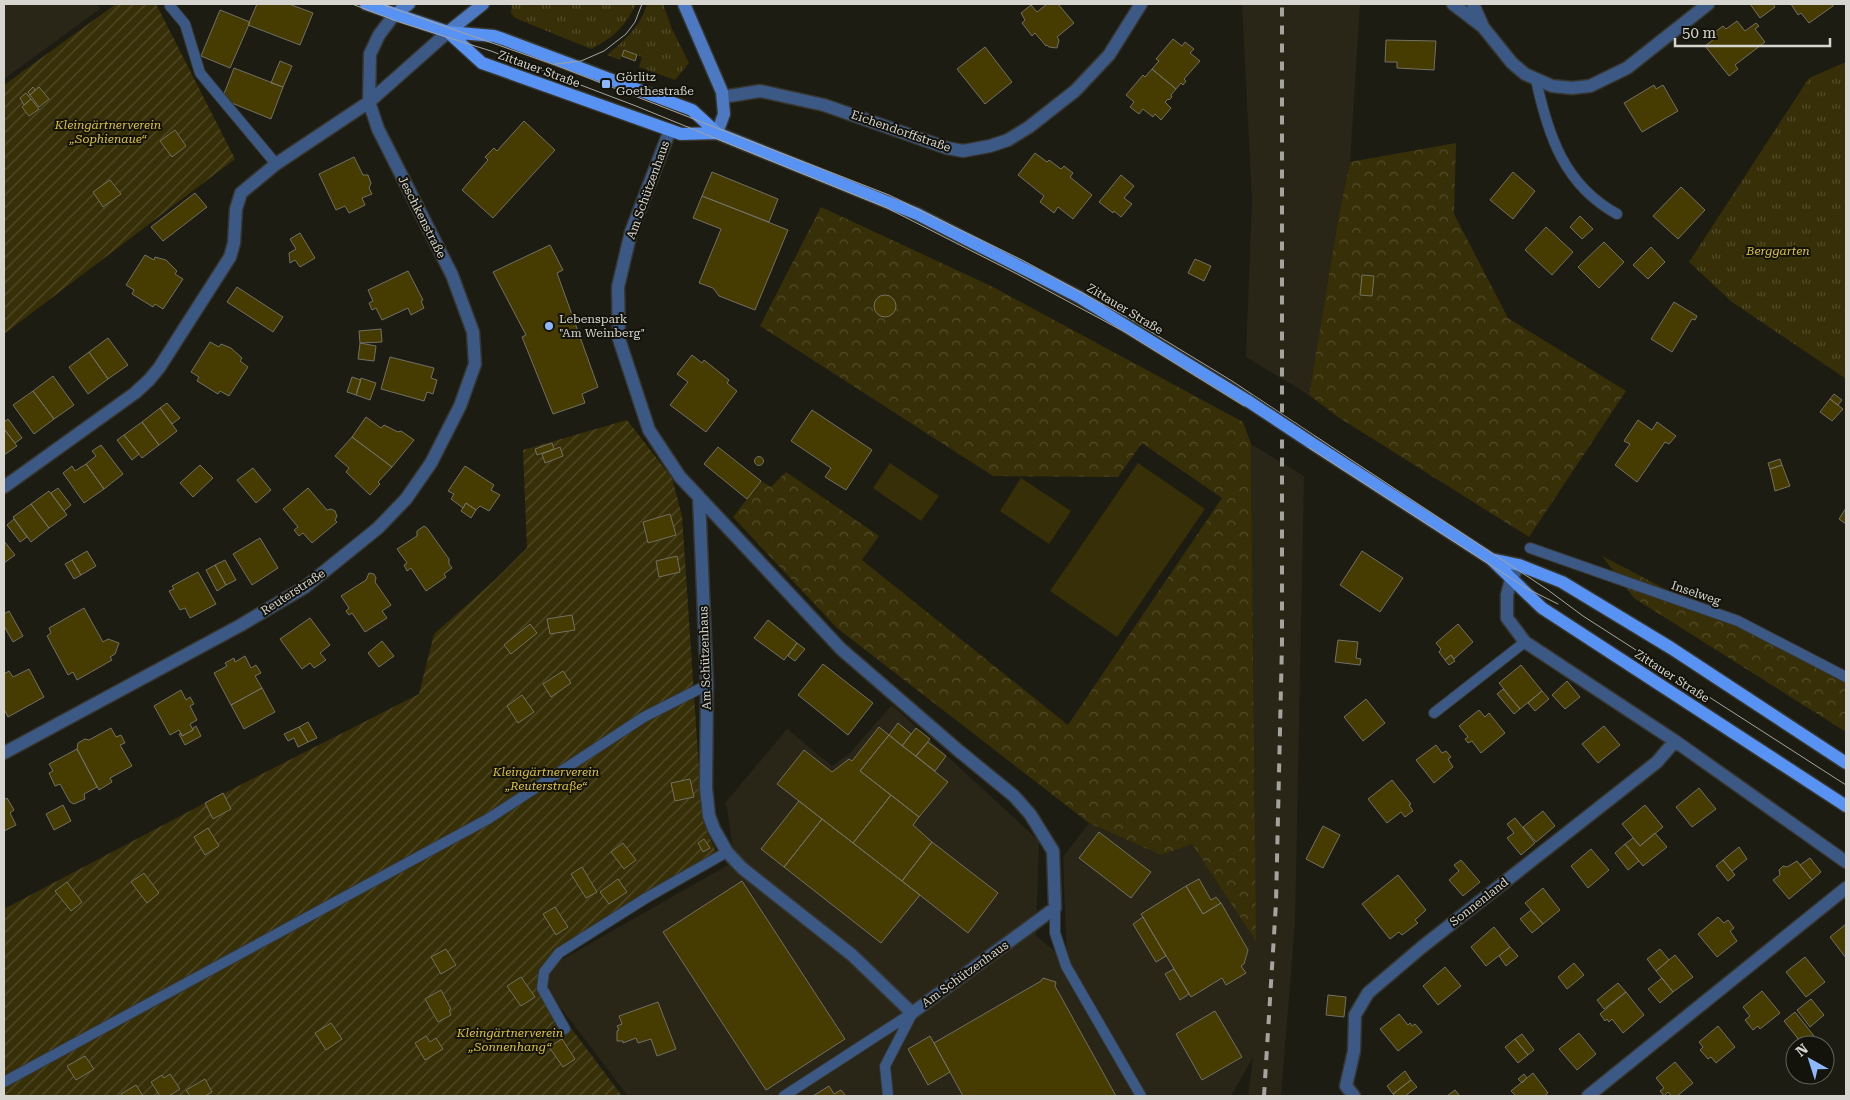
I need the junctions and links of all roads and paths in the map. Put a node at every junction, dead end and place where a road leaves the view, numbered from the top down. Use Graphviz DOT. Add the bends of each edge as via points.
graph roads {
  1 [pos="366,4"];
  2 [pos="409,4"];
  3 [pos="483,4"];
  4 [pos="684,4"];
  5 [pos="1142,4"];
  6 [pos="1453,4"];
  7 [pos="1473,4"];
  8 [pos="1708,4"];
  9 [pos="170,6"];
  10 [pos="394,15"];
  11 [pos="1483,27"];
  12 [pos="448,32"];
  13 [pos="1536,80"];
  14 [pos="723,97"];
  15 [pos="369,102"];
  16 [pos="670,130"];
  17 [pos="717,133"];
  18 [pos="276,164"];
  19 [pos="1617,214"];
  20 [pos="473,332"];
  21 [pos="4,487"];
  22 [pos="699,497"];
  23 [pos="1530,548"];
  24 [pos="1491,559"];
  25 [pos="1519,565"];
  26 [pos="1511,579"];
  27 [pos="1525,642"];
  28 [pos="1846,677"];
  29 [pos="707,685"];
  30 [pos="1434,714"];
  31 [pos="1675,741"];
  32 [pos="4,752"];
  33 [pos="1846,763"];
  34 [pos="1846,806"];
  35 [pos="727,852"];
  36 [pos="1846,862"];
  37 [pos="1846,888"];
  38 [pos="1055,908"];
  39 [pos="912,1013"];
  40 [pos="565,1029"];
  41 [pos="4,1082"];
  42 [pos="784,1096"];
  43 [pos="888,1096"];
  44 [pos="1141,1096"];
  45 [pos="1354,1096"];
  46 [pos="1588,1096"];
  1 -- 10 [label="main road, Zittauer Straße"];
  2 -- 10 [label="street"];
  3 -- 12 [label="street"];
  4 -- 14 [label="street"];
  5 -- 14 [label="street, Eichendorffstraße" via="1109,55 1075,91 1008,140 990,146 964,151 947,148 824,105 760,91"];
  6 -- 11 [label="street"];
  7 -- 11 [label="street"];
  8 -- 13 [label="street" via="1627,68 1590,86 1552,86"];
  9 -- 18 [label="lane" via="185,24 200,73"];
  10 -- 12 [label="main road, Zittauer Straße"];
  10 -- 15 [label="street, Jeschkenstraße" via="370,54"];
  11 -- 13 [label="street" via="1512,63"];
  12 -- 15 [label="street"];
  12 -- 16 [label="main road, Zittauer Straße" via="482,63"];
  12 -- 17 [label="main road, Zittauer Straße" via="494,36 512,42 692,110"];
  13 -- 19 [label="lane" via="1551,139 1570,172 1602,206"];
  14 -- 17 [label="street" via="724,114"];
  15 -- 18 [label="street"];
  15 -- 20 [label="street, Jeschkenstraße" via="378,129 452,275"];
  16 -- 17 [label="main road, Zittauer Straße" via="681,134"];
  16 -- 22 [label="street, Am Schützenhaus" via="631,232 618,287 619,339 650,430 680,476"];
  17 -- 24 [label="main road, Zittauer Straße, bridge" via="908,211 1079,297 1248,401"];
  18 -- 21 [label="street" via="242,193 236,209 230,257 159,368 135,393"];
  20 -- 32 [label="street, Reuterstraße" via="475,364 460,406 431,463 406,499 378,528 297,591 241,625"];
  22 -- 29 [label="street, Am Schützenhaus"];
  22 -- 38 [label="street, Am Schützenhaus" via="841,649 1014,796 1030,814 1052,851"];
  23 -- 28 [label="lane, Inselweg" via="1738,621"];
  24 -- 25 [label="main road, Zittauer Straße"];
  24 -- 26 [label="main road, Zittauer Straße"];
  25 -- 26 [label="street"];
  25 -- 33 [label="main road, Zittauer Straße" via="1562,582 1672,648"];
  26 -- 27 [label="street" via="1507,618"];
  26 -- 34 [label="main road, Zittauer Straße" via="1542,608"];
  27 -- 30 [label="lane"];
  27 -- 31 [label="street"];
  29 -- 35 [label="street, Am Schützenhaus" via="706,788 714,829"];
  29 -- 41 [label="lane" via="644,717 488,819"];
  31 -- 36 [label="street"];
  31 -- 45 [label="street, Sonnenland" via="1657,762 1368,992 1355,1014 1354,1051 1346,1086"];
  35 -- 39 [label="street, Am Schützenhaus" via="742,868 852,955"];
  35 -- 40 [label="lane" via="559,953 544,972 542,988"];
  37 -- 46 [label="street"];
  38 -- 39 [label="street, Am Schützenhaus"];
  38 -- 44 [label="lane" via="1055,933 1066,966"];
  39 -- 42 [label="lane"];
  39 -- 43 [label="lane" via="884,1066"];
}
